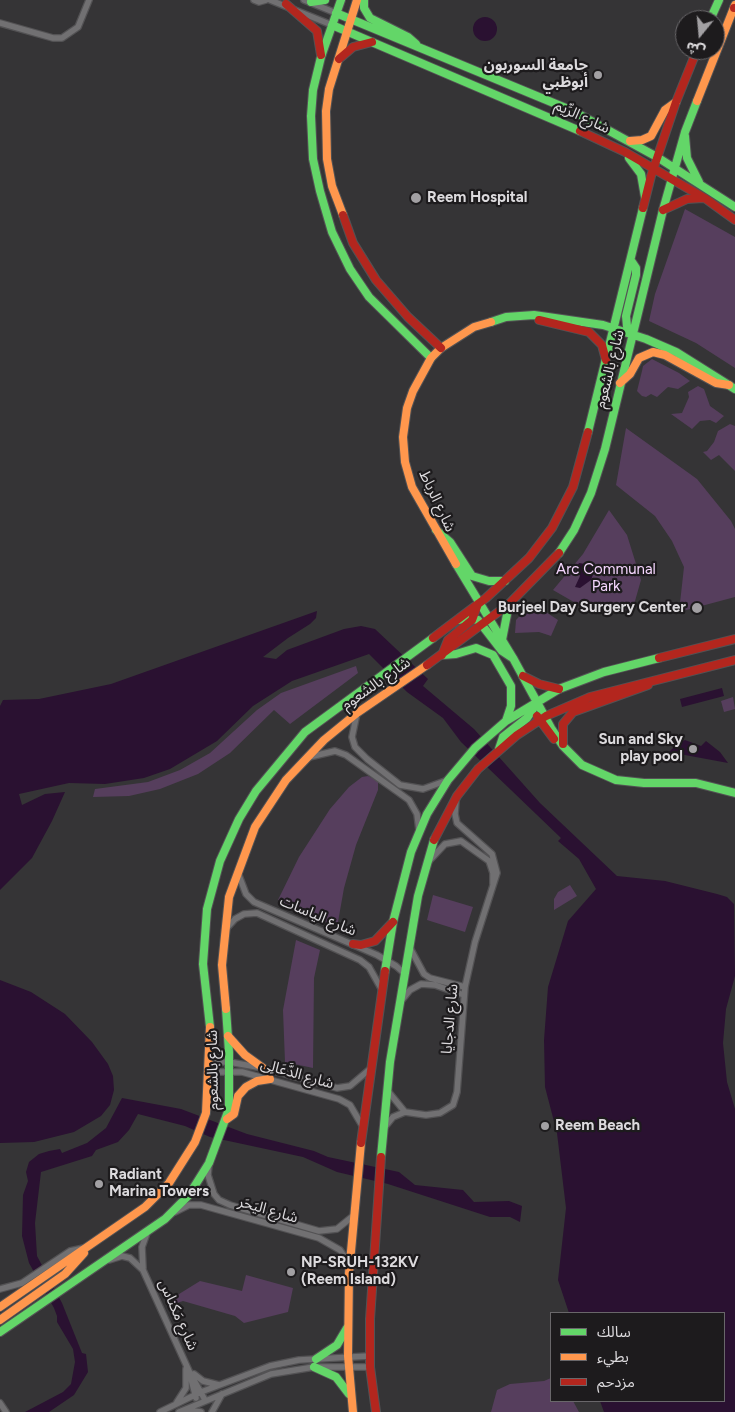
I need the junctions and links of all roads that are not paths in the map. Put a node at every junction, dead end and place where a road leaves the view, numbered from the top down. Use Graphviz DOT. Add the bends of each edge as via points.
graph roads {
  1 [pos="89,0"];
  2 [pos="254,0"];
  3 [pos="266,0"];
  4 [pos="270,0"];
  5 [pos="325,0"];
  6 [pos="341,0"];
  7 [pos="357,0"];
  8 [pos="364,0"];
  9 [pos="307,1"];
  10 [pos="286,4"];
  11 [pos="735,7"];
  12 [pos="336,13"];
  13 [pos="350,19"];
  14 [pos="0,23"];
  15 [pos="332,25"];
  16 [pos="347,31"];
  17 [pos="374,42"];
  18 [pos="422,48"];
  19 [pos="321,57"];
  20 [pos="338,60"];
  21 [pos="693,60"];
  22 [pos="676,102"];
  23 [pos="685,132"];
  24 [pos="629,141"];
  25 [pos="625,152"];
  26 [pos="657,157"];
  27 [pos="675,167"];
  28 [pos="654,168"];
  29 [pos="671,177"];
  30 [pos="700,184"];
  31 [pos="706,199"];
  32 [pos="646,202"];
  33 [pos="735,207"];
  34 [pos="663,210"];
  35 [pos="735,220"];
  36 [pos="632,262"];
  37 [pos="520,316"];
  38 [pos="614,329"];
  39 [pos="633,335"];
  40 [pos="441,348"];
  41 [pos="431,358"];
  42 [pos="606,363"];
  43 [pos="620,383"];
  44 [pos="733,387"];
  45 [pos="434,529"];
  46 [pos="505,581"];
  47 [pos="478,604"];
  48 [pos="509,604"];
  49 [pos="473,619"];
  50 [pos="454,622"];
  51 [pos="485,622"];
  52 [pos="735,639"];
  53 [pos="502,640"];
  54 [pos="442,655"];
  55 [pos="513,658"];
  56 [pos="735,660"];
  57 [pos="523,676"];
  58 [pos="653,679"];
  59 [pos="559,689"];
  60 [pos="537,701"];
  61 [pos="531,712"];
  62 [pos="357,713"];
  63 [pos="516,714"];
  64 [pos="543,718"];
  65 [pos="506,721"];
  66 [pos="563,746"];
  67 [pos="498,750"];
  68 [pos="307,758"];
  69 [pos="448,780"];
  70 [pos="411,788"];
  71 [pos="735,793"];
  72 [pos="457,796"];
  73 [pos="406,798"];
  74 [pos="419,831"];
  75 [pos="426,864"];
  76 [pos="238,868"];
  77 [pos="493,888"];
  78 [pos="393,922"];
  79 [pos="224,932"];
  80 [pos="353,944"];
  81 [pos="409,947"];
  82 [pos="387,960"];
  83 [pos="404,973"];
  84 [pos="465,987"];
  85 [pos="382,990"];
  86 [pos="464,995"];
  87 [pos="399,1003"];
  88 [pos="228,1036"];
  89 [pos="210,1062"];
  90 [pos="229,1062"];
  91 [pos="263,1068"];
  92 [pos="370,1069"];
  93 [pos="210,1072"];
  94 [pos="229,1072"];
  95 [pos="270,1079"];
  96 [pos="387,1090"];
  97 [pos="405,1112"];
  98 [pos="227,1119"];
  99 [pos="363,1127"];
  100 [pos="384,1128"];
  101 [pos="210,1163"];
  102 [pos="353,1216"];
  103 [pos="165,1219"];
  104 [pos="147,1233"];
  105 [pos="87,1249"];
  106 [pos="104,1261"];
  107 [pos="143,1270"];
  108 [pos="350,1273"];
  109 [pos="24,1286"];
  110 [pos="0,1289"];
  111 [pos="0,1307"];
  112 [pos="0,1320"];
  113 [pos="348,1324"];
  114 [pos="0,1332"];
  115 [pos="348,1356"];
  116 [pos="370,1356"];
  117 [pos="315,1363"];
  118 [pos="186,1364"];
  119 [pos="349,1366"];
  120 [pos="370,1366"];
  121 [pos="189,1371"];
  122 [pos="219,1385"];
  123 [pos="227,1391"];
  124 [pos="201,1392"];
  125 [pos="194,1394"];
  126 [pos="351,1396"];
  127 [pos="205,1400"];
  128 [pos="176,1403"];
  129 [pos="198,1403"];
  130 [pos="181,1411"];
  131 [pos="160,1412"];
  132 [pos="201,1412"];
  133 [pos="212,1412"];
  134 [pos="353,1412"];
  135 [pos="376,1412"];
  1 -- 14 [label="street" via="78,27 62,38"];
  2 -- 3 [label="street"];
  4 -- 10 [label="street, شارع الرِّيم"];
  5 -- 9 [label="main road"];
  6 -- 12 [label="main road"];
  7 -- 13 [label="main road"];
  8 -- 18 [label="main road" via="364,8 370,18 408,37"];
  9 -- 12 [label="street, شارع الرِّيم"];
  10 -- 15 [label="street, شارع الرِّيم"];
  10 -- 19 [label="main road" via="317,31"];
  11 -- 23 [label="main road, شارع بالشعوم"];
  12 -- 13 [label="main road, شارع الرِّيم"];
  12 -- 15 [label="main road"];
  13 -- 16 [label="main road"];
  13 -- 18 [label="main road, شارع الرِّيم"];
  15 -- 16 [label="main road, شارع الرِّيم"];
  15 -- 19 [label="main road"];
  16 -- 17 [label="main road, شارع الرِّيم"];
  16 -- 20 [label="main road"];
  17 -- 20 [label="main road" via="353,47"];
  17 -- 25 [label="main road, شارع الرِّيم"];
  18 -- 24 [label="main road, شارع الرِّيم" via="539,96"];
  19 -- 41 [label="main road" via="313,90 313,159 332,232 350,269 369,297"];
  20 -- 40 [label="main road" via="326,111 327,159 337,205 353,243 376,280"];
  21 -- 22 [label="main road, شارع بالشعوم"];
  22 -- 24 [label="main road" via="665,110 650,136"];
  22 -- 26 [label="main road, شارع بالشعوم"];
  23 -- 27 [label="main road, شارع بالشعوم"];
  23 -- 30 [label="main road" via="687,158"];
  24 -- 26 [label="main road, شارع الرِّيم"];
  25 -- 28 [label="main road, شارع الرِّيم"];
  25 -- 32 [label="main road" via="638,168"];
  26 -- 27 [label="main road, شارع الرِّيم"];
  26 -- 28 [label="main road, شارع بالشعوم"];
  27 -- 29 [label="main road, شارع بالشعوم"];
  27 -- 30 [label="main road, شارع الرِّيم"];
  28 -- 29 [label="main road, شارع الرِّيم"];
  28 -- 32 [label="main road, شارع بالشعوم"];
  29 -- 31 [label="main road, شارع الرِّيم"];
  29 -- 34 [label="main road, شارع بالشعوم"];
  30 -- 33 [label="main road, شارع الرِّيم"];
  31 -- 34 [label="main road" via="687,199"];
  31 -- 35 [label="main road, شارع الرِّيم"];
  32 -- 36 [label="main road, شارع بالشعوم"];
  34 -- 39 [label="main road, شارع بالشعوم"];
  36 -- 38 [label="main road, شارع بالشعوم"];
  36 -- 39 [label="main road" via="636,275 626,316 627,326"];
  37 -- 38 [label="main road, شارع الرباط" via="565,318"];
  37 -- 40 [label="main road, شارع الرباط" via="506,317 474,328"];
  37 -- 42 [label="main road" via="589,332 602,345"];
  38 -- 39 [label="main road, شارع الرباط"];
  38 -- 42 [label="main road, شارع بالشعوم"];
  39 -- 43 [label="main road, شارع بالشعوم"];
  39 -- 44 [label="main road, شارع الرباط" via="676,352"];
  40 -- 41 [label="main road, شارع الرباط"];
  41 -- 45 [label="main road, شارع الرباط" via="410,400 403,437 412,487"];
  42 -- 46 [label="main road, شارع بالشعوم" via="573,487 540,545"];
  43 -- 44 [label="main road" via="630,374 639,358 653,352 665,355 716,383"];
  43 -- 48 [label="main road, شارع بالشعوم" via="605,449 583,512 558,554"];
  45 -- 46 [label="main road" via="450,542 472,576"];
  45 -- 47 [label="main road, شارع الرباط"];
  46 -- 47 [label="main road, شارع بالشعوم"];
  47 -- 49 [label="main road"];
  47 -- 50 [label="main road, شارع بالشعوم"];
  47 -- 51 [label="main road, شارع الرباط"];
  48 -- 51 [label="main road, شارع بالشعوم"];
  48 -- 53 [label="main road"];
  49 -- 50 [label="main road"];
  49 -- 51 [label="main road"];
  49 -- 54 [label="main road" via="448,640"];
  50 -- 89 [label="main road, شارع بالشعوم" via="305,732 279,761 238,819 220,861 207,908 203,941"];
  51 -- 53 [label="main road, شارع الرباط"];
  51 -- 54 [label="main road, شارع بالشعوم"];
  51 -- 55 [label="main road" via="502,652"];
  52 -- 59 [label="main road" via="604,672"];
  53 -- 55 [label="main road, شارع الرباط"];
  54 -- 62 [label="main road, شارع بالشعوم"];
  54 -- 65 [label="main road" via="476,648 493,654 511,686 511,706"];
  55 -- 57 [label="main road, شارع الرباط"];
  56 -- 58 [label="main road"];
  57 -- 59 [label="main road"];
  57 -- 60 [label="main road, شارع الرباط"];
  58 -- 64 [label="main road" via="590,697"];
  58 -- 66 [label="main road" via="642,688 573,712 562,724"];
  59 -- 60 [label="main road"];
  60 -- 61 [label="main road"];
  60 -- 63 [label="main road"];
  60 -- 64 [label="main road, شارع الرباط"];
  61 -- 63 [label="main road"];
  61 -- 64 [label="main road"];
  61 -- 67 [label="main road" via="506,735"];
  62 -- 68 [label="main road, شارع بالشعوم"];
  62 -- 70 [label="street" via="352,737 358,750 400,785"];
  63 -- 65 [label="main road"];
  64 -- 66 [label="main road, شارع الرباط"];
  64 -- 67 [label="main road"];
  65 -- 69 [label="main road" via="475,748"];
  66 -- 71 [label="main road, شارع الرباط" via="582,765 616,780 696,783"];
  67 -- 72 [label="main road"];
  68 -- 73 [label="street" via="335,751 346,755"];
  68 -- 76 [label="main road, شارع بالشعوم" via="286,780 255,826"];
  69 -- 70 [label="street" via="423,789"];
  69 -- 74 [label="main road"];
  70 -- 73 [label="street"];
  72 -- 75 [label="main road" via="439,828"];
  72 -- 77 [label="street, شارع الدجايا" via="457,823 495,860 497,874"];
  73 -- 74 [label="street" via="417,814"];
  74 -- 78 [label="main road"];
  75 -- 77 [label="street, شارع الدجايا" via="445,844 461,842 489,861"];
  75 -- 81 [label="main road"];
  76 -- 79 [label="main road, شارع بالشعوم" via="229,896"];
  76 -- 80 [label="street, شارع الياسات" via="241,886 254,902"];
  77 -- 84 [label="street, شارع الدجايا" via="475,942"];
  78 -- 80 [label="main road" via="375,941"];
  78 -- 82 [label="main road"];
  79 -- 85 [label="street, شارع الياسات" via="235,919 257,913 360,960 369,967"];
  79 -- 88 [label="main road, شارع بالشعوم" via="222,980"];
  80 -- 82 [label="street, شارع الياسات"];
  81 -- 83 [label="main road"];
  81 -- 84 [label="street" via="424,974"];
  82 -- 83 [label="street, شارع الياسات"];
  82 -- 85 [label="main road"];
  83 -- 87 [label="main road"];
  84 -- 86 [label="street, شارع الدجايا"];
  85 -- 92 [label="main road"];
  86 -- 87 [label="street" via="435,985 421,984 410,990"];
  86 -- 97 [label="street, شارع الدجايا" via="458,1092 453,1105 440,1114"];
  87 -- 96 [label="main road"];
  88 -- 90 [label="main road, شارع بالشعوم"];
  88 -- 91 [label="main road"];
  89 -- 90 [label="street, شارع الدَّعَالِى"];
  89 -- 93 [label="main road, شارع بالشعوم"];
  90 -- 91 [label="street, شارع الدَّعَالِى"];
  90 -- 94 [label="main road, شارع بالشعوم"];
  91 -- 92 [label="street, شارع الدَّعَالِى" via="337,1088 350,1086"];
  92 -- 99 [label="main road"];
  93 -- 94 [label="street, شارع الدَّعَالِى"];
  93 -- 105 [label="main road, شارع بالشعوم" via="206,1113 189,1154 157,1196"];
  94 -- 95 [label="street, شارع الدَّعَالِى"];
  94 -- 98 [label="main road, شارع بالشعوم"];
  95 -- 98 [label="main road" via="246,1087 238,1096 234,1114"];
  95 -- 99 [label="street, شارع الدَّعَالِى" via="345,1101"];
  96 -- 97 [label="street"];
  96 -- 100 [label="main road"];
  97 -- 100 [label="street" via="393,1117"];
  98 -- 101 [label="main road, شارع بالشعوم"];
  99 -- 102 [label="main road"];
  100 -- 116 [label="main road" via="376,1208"];
  101 -- 102 [label="street, شارع اليَحَر" via="210,1185 220,1200 230,1206 324,1231 337,1229"];
  101 -- 103 [label="main road, شارع بالشعوم" via="189,1195"];
  102 -- 108 [label="main road"];
  103 -- 104 [label="main road, شارع بالشعوم"];
  103 -- 108 [label="street, شارع اليَحَر" via="189,1205 202,1205 320,1238 340,1250"];
  104 -- 106 [label="main road, شارع بالشعوم"];
  104 -- 107 [label="street, شارع مَكناس" via="142,1247"];
  105 -- 109 [label="main road, شارع بالشعوم"];
  105 -- 112 [label="main road" via="65,1274"];
  106 -- 107 [label="street, شارع مَكناس" via="122,1256 130,1258"];
  106 -- 114 [label="main road, شارع بالشعوم"];
  107 -- 118 [label="street, شارع مَكناس"];
  108 -- 113 [label="main road"];
  109 -- 110 [label="street"];
  109 -- 111 [label="main road, شارع بالشعوم"];
  113 -- 115 [label="main road"];
  113 -- 117 [label="main road" via="336,1345"];
  115 -- 116 [label="street"];
  115 -- 117 [label="street"];
  115 -- 119 [label="main road"];
  116 -- 120 [label="main road"];
  117 -- 119 [label="street"];
  117 -- 122 [label="street" via="270,1366"];
  117 -- 123 [label="street" via="271,1374"];
  117 -- 126 [label="main road" via="336,1377"];
  118 -- 121 [label="street, شارع مَكناس"];
  118 -- 122 [label="street" via="198,1378"];
  118 -- 128 [label="street" via="186,1388"];
  119 -- 120 [label="street"];
  119 -- 126 [label="main road"];
  120 -- 135 [label="main road"];
  121 -- 124 [label="street, شارع مَكناس"];
  121 -- 125 [label="street, شارع مَكناس"];
  122 -- 124 [label="street"];
  123 -- 127 [label="street"];
  123 -- 133 [label="street" via="217,1399"];
  124 -- 125 [label="street"];
  124 -- 127 [label="street, شارع مَكناس"];
  125 -- 128 [label="street"];
  125 -- 129 [label="street, شارع مَكناس"];
  126 -- 134 [label="main road"];
  127 -- 129 [label="street"];
  128 -- 131 [label="street"];
  129 -- 130 [label="street"];
  130 -- 132 [label="street"];
}
